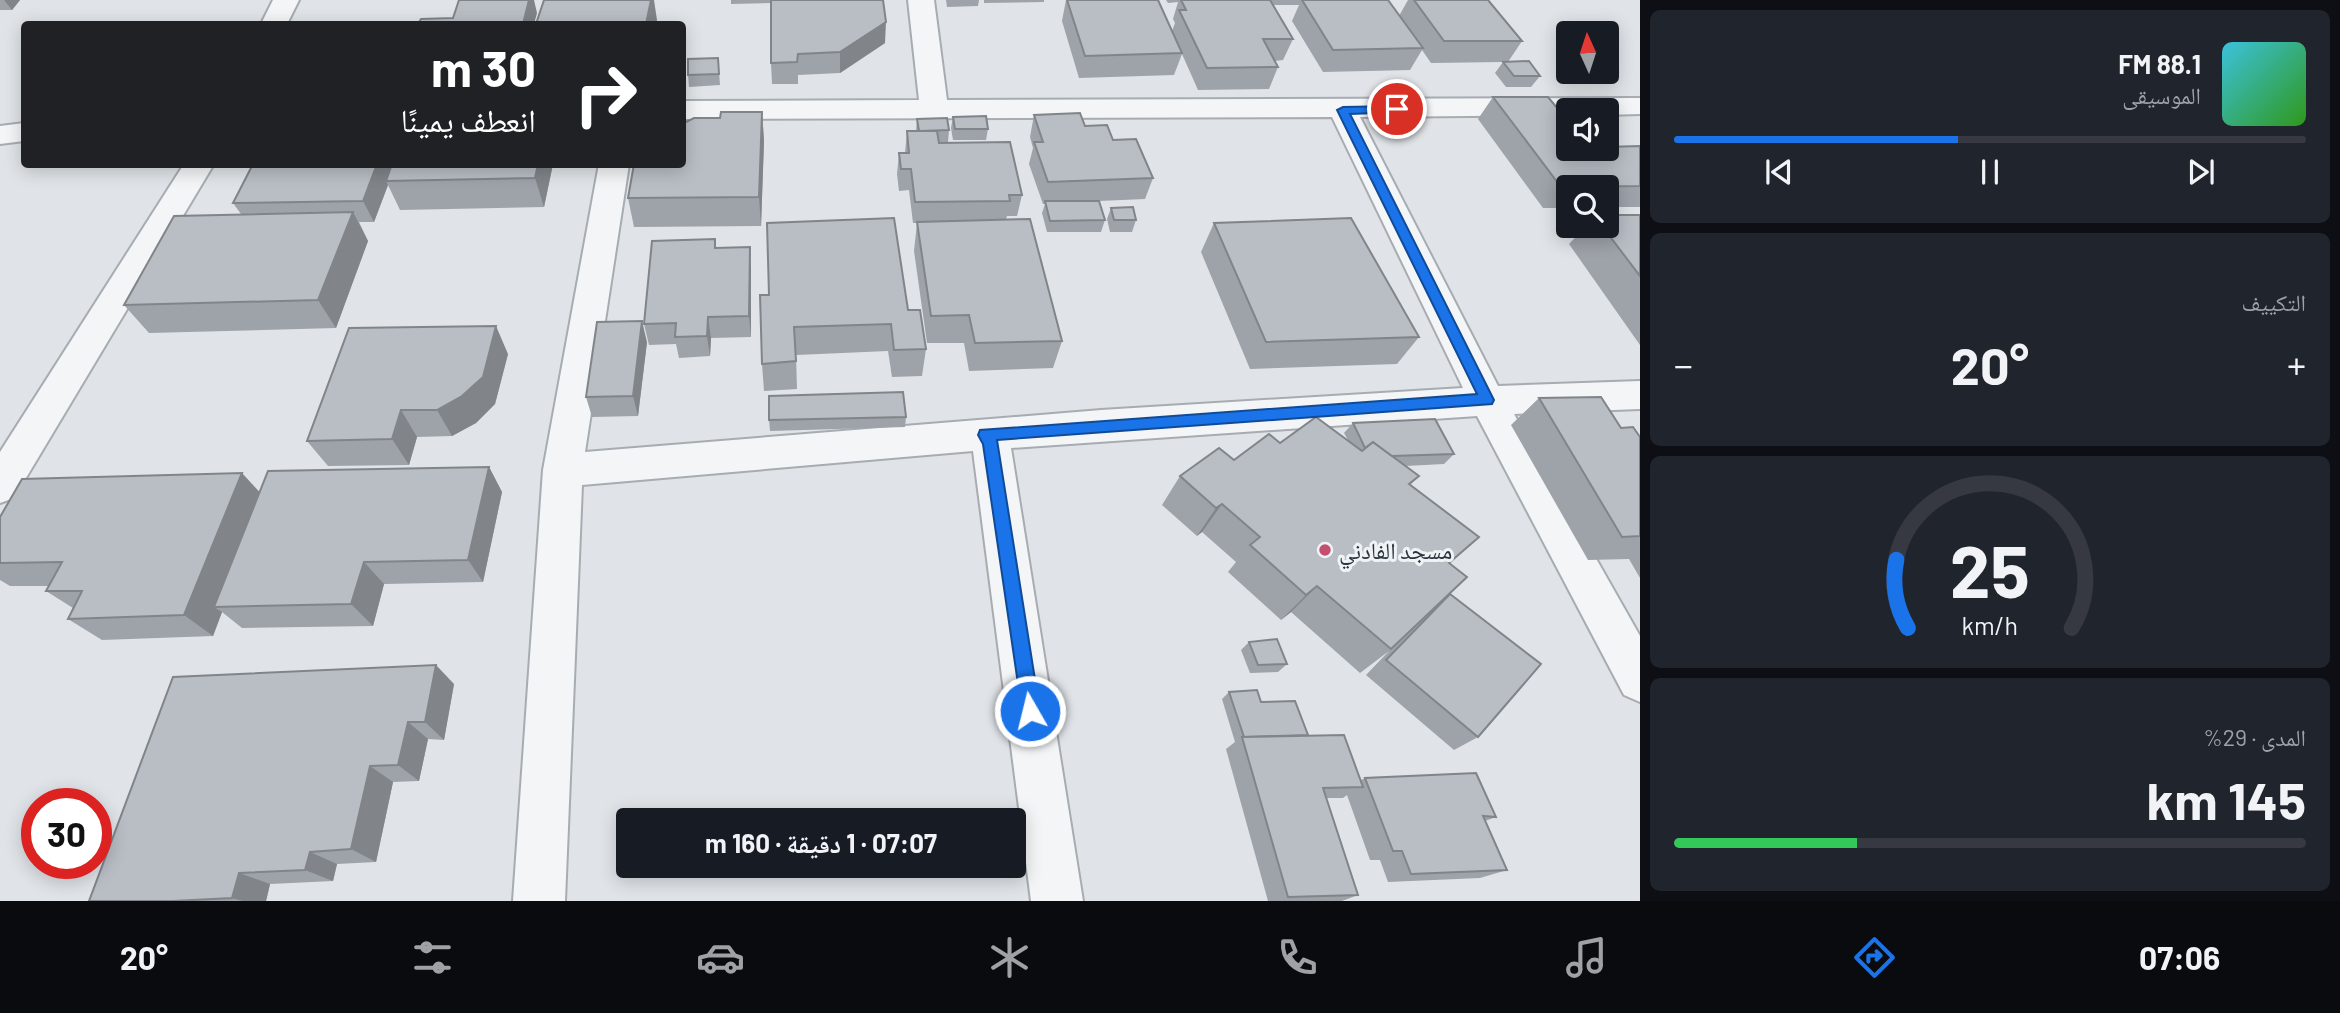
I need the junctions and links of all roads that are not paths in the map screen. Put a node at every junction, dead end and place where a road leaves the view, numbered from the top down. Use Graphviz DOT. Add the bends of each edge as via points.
graph roads {
  1 [pos="286,0"];
  2 [pos="922,0"];
  3 [pos="276,21"];
  4 [pos="1640,106"];
  5 [pos="934,108"];
  6 [pos="686,110"];
  7 [pos="1343,110"];
  8 [pos="21,132"];
  9 [pos="0,135"];
  10 [pos="197,168"];
  11 [pos="613,168"];
  12 [pos="1640,395"];
  13 [pos="1487,400"];
  14 [pos="986,435"];
  15 [pos="563,470"];
  16 [pos="0,486"];
  17 [pos="1640,680"];
  18 [pos="539,901"];
  19 [pos="1057,901"];
  1 -- 3 [label="street"];
  2 -- 5 [label="street"];
  4 -- 7 [label="street"];
  5 -- 6 [label="street"];
  5 -- 7 [label="street"];
  7 -- 13 [label="street"];
  8 -- 9 [label="street"];
  10 -- 16 [label="street"];
  11 -- 15 [label="street"];
  12 -- 13 [label="street"];
  13 -- 14 [label="street"];
  13 -- 17 [label="street"];
  14 -- 15 [label="street"];
  14 -- 19 [label="street" via="999,495"];
  15 -- 18 [label="street"];
}
